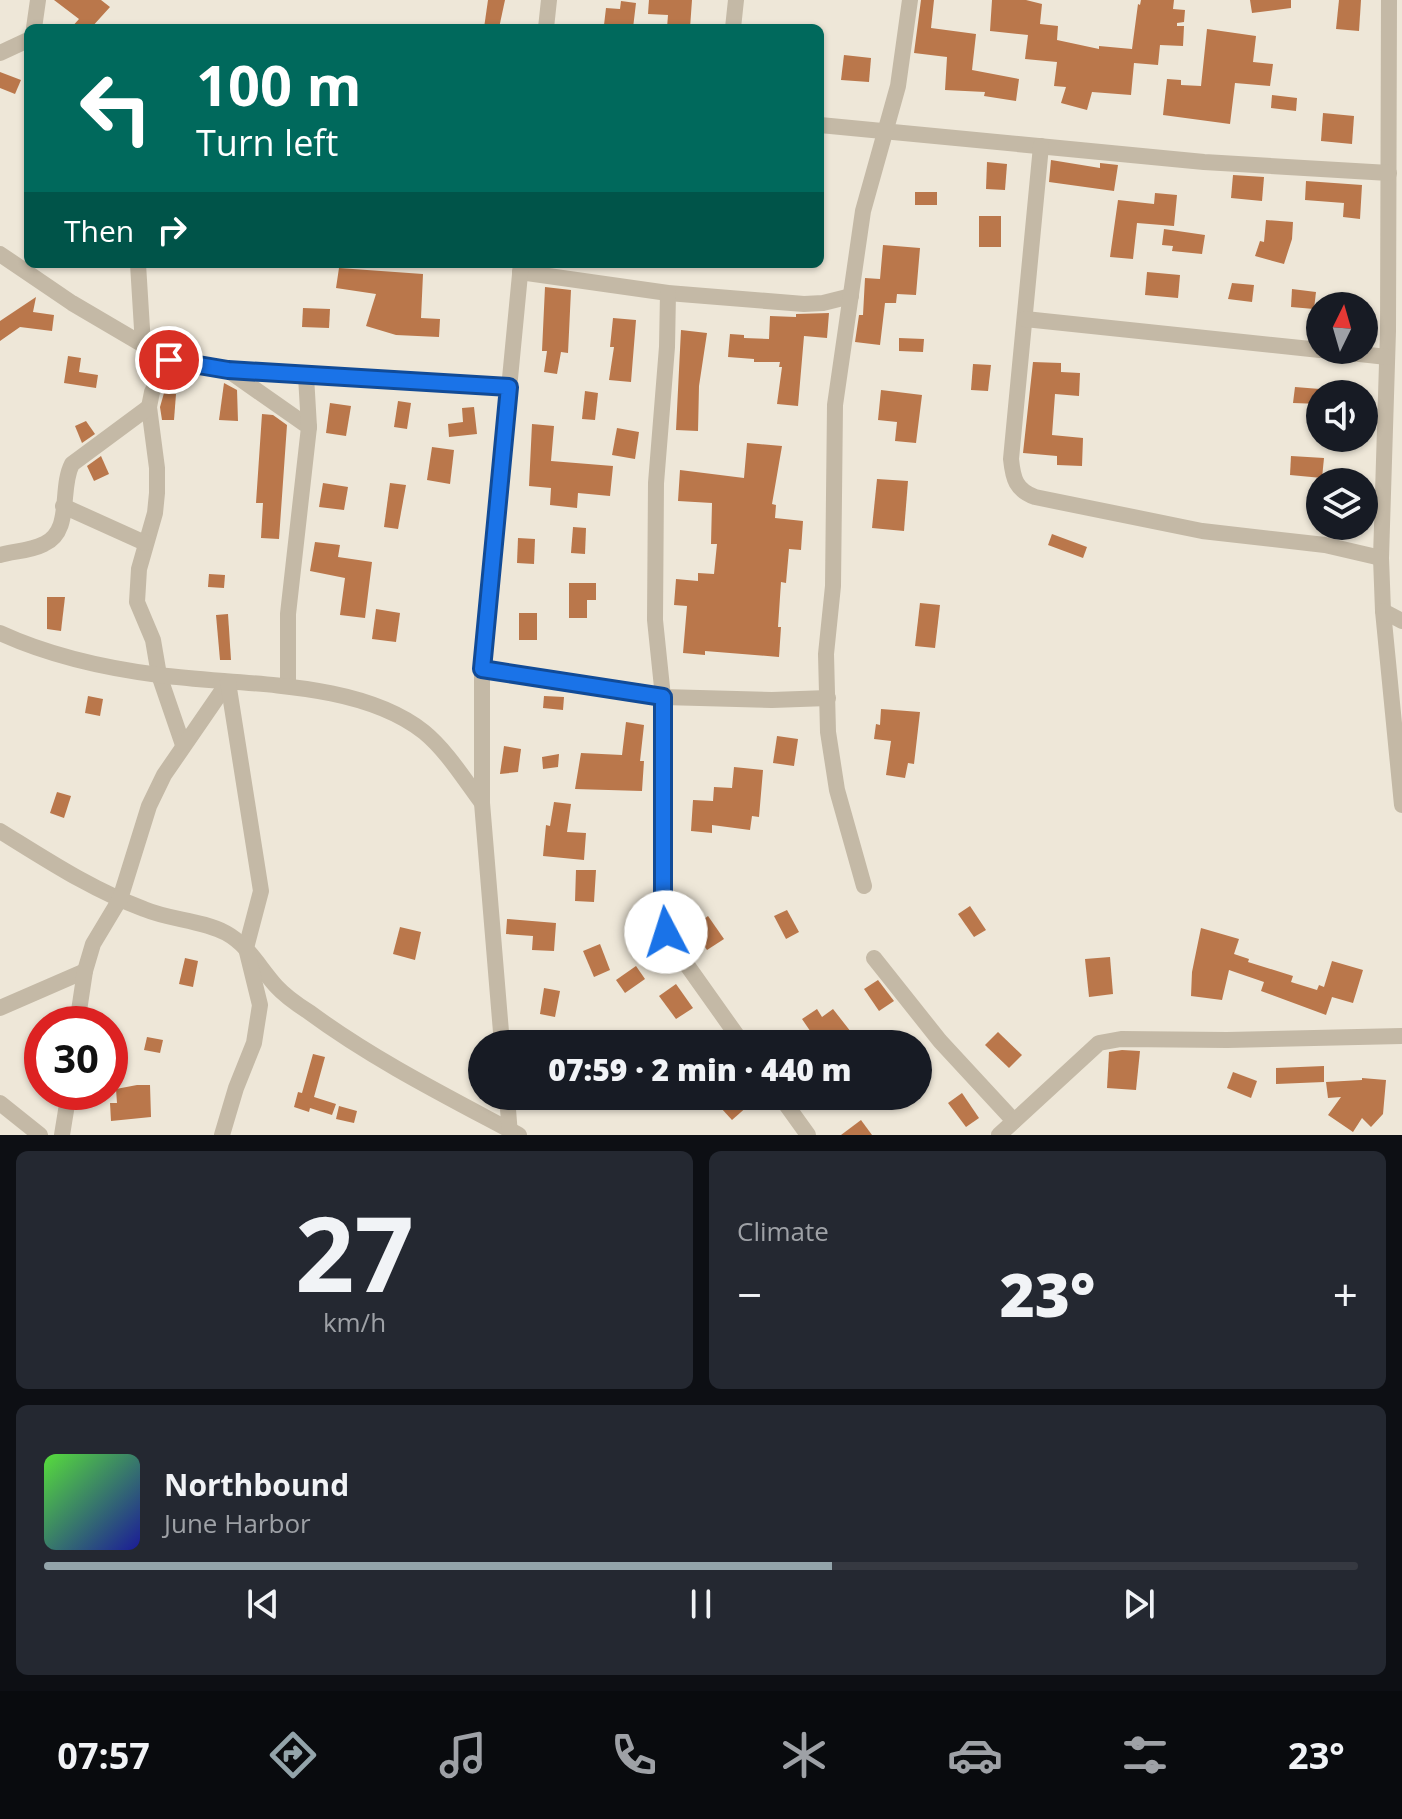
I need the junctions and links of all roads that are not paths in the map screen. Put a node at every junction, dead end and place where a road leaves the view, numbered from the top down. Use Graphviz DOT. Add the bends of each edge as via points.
graph roads {
  1 [pos="38,0"];
  2 [pos="549,0"];
  3 [pos="736,0"];
  4 [pos="910,0"];
  5 [pos="1389,0"];
  6 [pos="35,24"];
  7 [pos="546,24"];
  8 [pos="733,24"];
  9 [pos="24,42"];
  10 [pos="0,53"];
  11 [pos="824,125"];
  12 [pos="883,131"];
  13 [pos="1041,146"];
  14 [pos="1389,173"];
  15 [pos="1396,236"];
  16 [pos="0,254"];
  17 [pos="138,268"];
  18 [pos="521,268"];
  19 [pos="668,293"];
  20 [pos="851,296"];
  21 [pos="1025,319"];
  22 [pos="143,345"];
  23 [pos="1306,348"];
  24 [pos="1378,356"];
  25 [pos="1387,357"];
  26 [pos="169,360"];
  27 [pos="228,370"];
  28 [pos="306,376"];
  29 [pos="509,387"];
  30 [pos="149,407"];
  31 [pos="309,427"];
  32 [pos="63,506"];
  33 [pos="145,543"];
  34 [pos="0,555"];
  35 [pos="1381,558"];
  36 [pos="1383,611"];
  37 [pos="1402,621"];
  38 [pos="0,633"];
  39 [pos="482,669"];
  40 [pos="159,675"];
  41 [pos="228,682"];
  42 [pos="288,686"];
  43 [pos="663,697"];
  44 [pos="828,698"];
  45 [pos="183,745"];
  46 [pos="482,803"];
  47 [pos="1402,805"];
  48 [pos="0,831"];
  49 [pos="864,886"];
  50 [pos="120,899"];
  51 [pos="246,948"];
  52 [pos="874,958"];
  53 [pos="85,971"];
  54 [pos="80,1006"];
  55 [pos="0,1008"];
  56 [pos="501,1030"];
  57 [pos="733,1030"];
  58 [pos="1402,1036"];
  59 [pos="0,1103"];
  60 [pos="66,1110"];
  61 [pos="509,1110"];
  62 [pos="788,1110"];
  63 [pos="1014,1121"];
  64 [pos="800,1132"];
  65 [pos="513,1133"];
  66 [pos="40,1135"];
  67 [pos="62,1135"];
  68 [pos="222,1135"];
  69 [pos="999,1135"];
  1 -- 6 [label="street"];
  2 -- 7 [label="street"];
  3 -- 8 [label="street"];
  4 -- 12 [label="street" via="903,61"];
  5 -- 14 [label="street"];
  9 -- 10 [label="street"];
  11 -- 12 [label="street"];
  12 -- 13 [label="street"];
  12 -- 20 [label="street" via="863,211"];
  13 -- 14 [label="street"];
  13 -- 21 [label="street"];
  14 -- 15 [label="street"];
  15 -- 25 [label="street"];
  16 -- 22 [label="street"];
  17 -- 22 [label="street"];
  18 -- 19 [label="street"];
  18 -- 29 [label="street"];
  19 -- 20 [label="street" via="804,304"];
  19 -- 43 [label="street" via="656,483 655,620"];
  20 -- 44 [label="street" via="835,405"];
  21 -- 23 [label="street"];
  21 -- 35 [label="street" via="1011,459 1013,477 1024,493 1202,531 1325,545"];
  22 -- 26 [label="street"];
  24 -- 25 [label="street"];
  25 -- 35 [label="street"];
  26 -- 27 [label="street"];
  26 -- 30 [label="street"];
  27 -- 28 [label="street"];
  27 -- 31 [label="street"];
  28 -- 29 [label="street"];
  28 -- 31 [label="street"];
  29 -- 39 [label="street"];
  30 -- 32 [label="street" via="72,464"];
  30 -- 33 [label="street" via="157,493"];
  31 -- 42 [label="street" via="288,614"];
  32 -- 33 [label="street"];
  32 -- 34 [label="street" via="56,537"];
  33 -- 40 [label="street" via="137,602 153,640"];
  35 -- 36 [label="street"];
  36 -- 37 [label="street"];
  36 -- 47 [label="street"];
  38 -- 40 [label="street" via="103,667"];
  39 -- 43 [label="street"];
  39 -- 46 [label="street"];
  40 -- 41 [label="street"];
  40 -- 45 [label="street"];
  41 -- 42 [label="street"];
  41 -- 45 [label="street"];
  41 -- 51 [label="street" via="261,891"];
  42 -- 46 [label="street" via="364,702 397,715 443,751"];
  43 -- 44 [label="street"];
  43 -- 57 [label="street" via="666,932"];
  44 -- 49 [label="street" via="837,790"];
  45 -- 50 [label="street" via="149,806"];
  46 -- 56 [label="street"];
  48 -- 50 [label="street" via="64,872"];
  50 -- 51 [label="street" via="214,928"];
  50 -- 53 [label="street" via="93,944"];
  51 -- 65 [label="street" via="278,988 309,1013"];
  51 -- 68 [label="street" via="260,1005 257,1029"];
  52 -- 63 [label="street" via="940,1041"];
  53 -- 54 [label="street"];
  53 -- 55 [label="street"];
  58 -- 63 [label="street" via="1099,1043"];
  59 -- 66 [label="street"];
  60 -- 67 [label="street"];
  61 -- 65 [label="street"];
  62 -- 64 [label="street"];
  63 -- 69 [label="street"];
}
